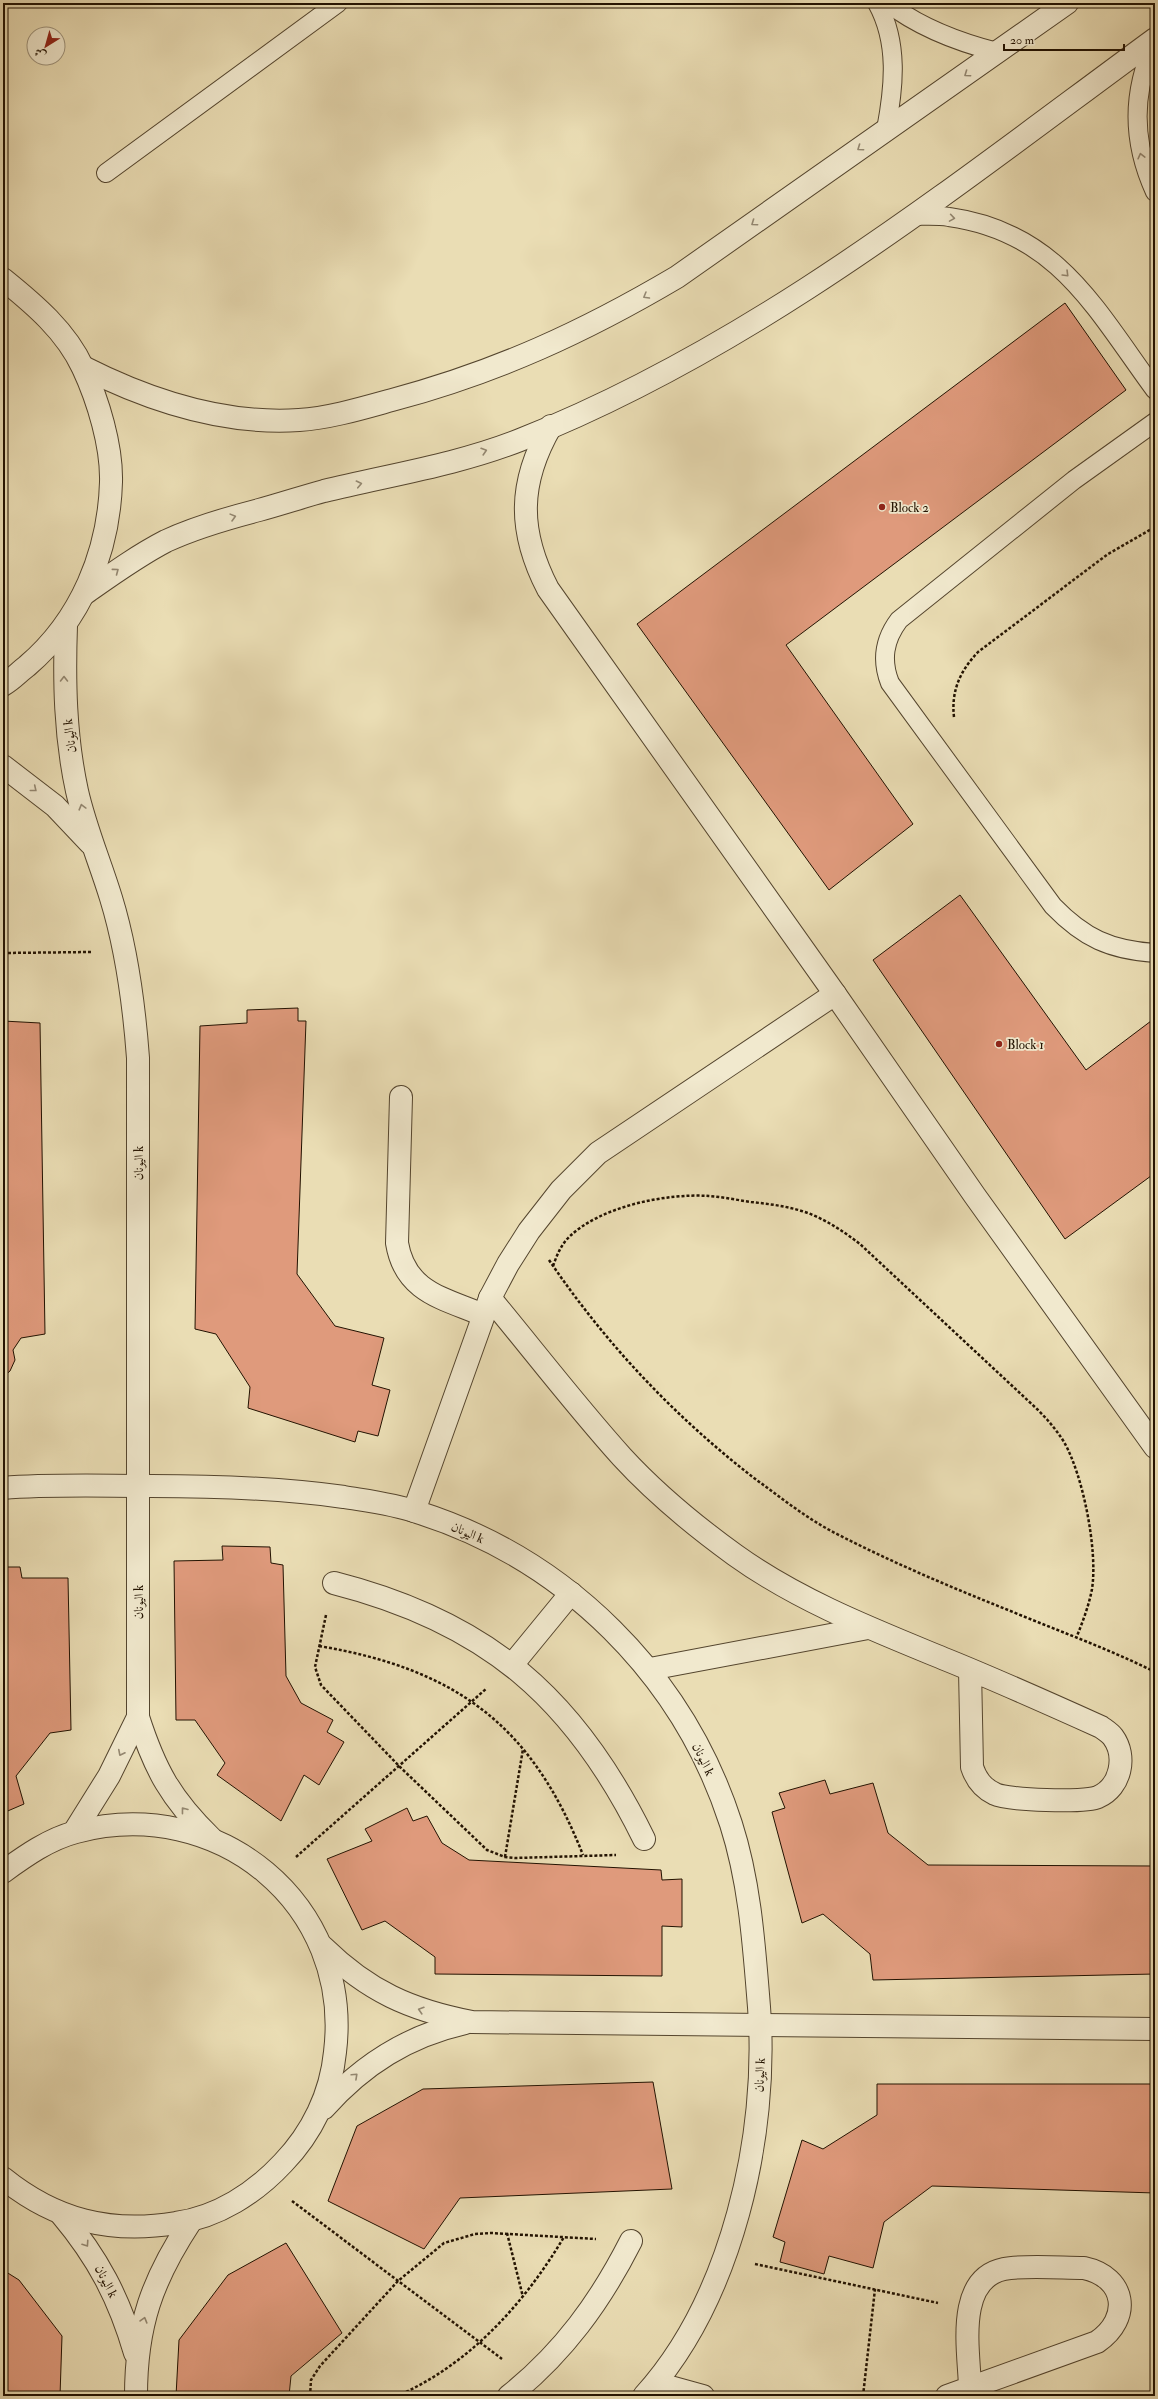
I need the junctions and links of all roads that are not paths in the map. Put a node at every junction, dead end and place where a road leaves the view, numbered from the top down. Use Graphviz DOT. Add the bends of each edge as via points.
graph roads {
  1 [pos="338,3"];
  2 [pos="877,3"];
  3 [pos="888,3"];
  4 [pos="1067,3"];
  5 [pos="1155,39"];
  6 [pos="1155,42"];
  7 [pos="997,52"];
  8 [pos="886,130"];
  9 [pos="106,173"];
  10 [pos="1155,192"];
  11 [pos="913,216"];
  12 [pos="3,279"];
  13 [pos="83,367"];
  14 [pos="1155,390"];
  15 [pos="1155,422"];
  16 [pos="551,426"];
  17 [pos="84,594"];
  18 [pos="66,625"];
  19 [pos="3,685"];
  20 [pos="3,766"];
  21 [pos="92,845"];
  22 [pos="1155,952"];
  23 [pos="835,994"];
  24 [pos="401,1097"];
  25 [pos="486,1307"];
  26 [pos="1155,1447"];
  27 [pos="138,1486"];
  28 [pos="3,1488"];
  29 [pos="414,1511"];
  30 [pos="334,1583"];
  31 [pos="571,1593"];
  32 [pos="868,1628"];
  33 [pos="512,1665"];
  34 [pos="650,1669"];
  35 [pos="970,1670"];
  36 [pos="138,1717"];
  37 [pos="74,1832"];
  38 [pos="211,1838"];
  39 [pos="644,1839"];
  40 [pos="3,1872"];
  41 [pos="322,1946"];
  42 [pos="472,2022"];
  43 [pos="760,2025"];
  44 [pos="1155,2029"];
  45 [pos="318,2114"];
  46 [pos="3,2178"];
  47 [pos="61,2214"];
  48 [pos="191,2221"];
  49 [pos="630,2240"];
  50 [pos="136,2358"];
  51 [pos="970,2387"];
  52 [pos="650,2389"];
  53 [pos="136,2396"];
  54 [pos="509,2396"];
  55 [pos="703,2396"];
  56 [pos="947,2396"];
  1 -- 9 [label="lane"];
  2 -- 8 [label="lane" via="892,50 892,94"];
  3 -- 7 [label="lane" via="930,29 962,43"];
  4 -- 7 [label="street"];
  5 -- 11 [label="street"];
  10 -- 6 [label="lane, one-way" via="1143,163 1136,116 1139,88 1146,61"];
  7 -- 8 [label="street, one-way"];
  8 -- 13 [label="street, one-way" via="677,278 619,312 558,342 496,368 432,389 359,409 300,420 255,419 210,414 166,403 123,388"];
  11 -- 14 [label="lane, one-way" via="948,217 982,224 1037,249 1075,282"];
  11 -- 16 [label="street" via="852,260 723,341 656,377"];
  12 -- 13 [label="street" via="33,303 60,333"];
  13 -- 17 [label="street" via="104,422 111,481 104,539"];
  15 -- 22 [label="lane" via="1074,480 899,620 891,631 884,657 890,683 1052,906 1069,923 1109,946"];
  17 -- 16 [label="street, one-way" via="124,565 167,541 213,522 323,492 454,461 518,441"];
  16 -- 23 [label="street" via="538,448 530,471 526,495 525,520 536,567 548,589"];
  17 -- 18 [label="street"];
  18 -- 19 [label="street" via="43,652"];
  21 -- 18 [label="street, اليونان k, one-way" via="77,791 68,736 64,681"];
  20 -- 21 [label="street, اليونان k, one-way" via="55,806"];
  21 -- 27 [label="street, اليونان k" via="111,898 125,951 134,1004 138,1058"];
  23 -- 25 [label="street" via="598,1153 561,1190 529,1231 508,1264"];
  23 -- 26 [label="street" via="980,1203"];
  24 -- 25 [label="street" via="397,1243 400,1259 407,1274 431,1294"];
  25 -- 29 [label="street"];
  25 -- 32 [label="street" via="623,1458 664,1498 737,1556 823,1607"];
  27 -- 28 [label="street, اليونان k"];
  27 -- 29 [label="street, اليونان k" via="249,1487 305,1492"];
  27 -- 36 [label="street, اليونان k"];
  29 -- 31 [label="street, اليونان k" via="499,1546"];
  30 -- 33 [label="street" via="409,1606 480,1642"];
  31 -- 33 [label="street"];
  31 -- 34 [label="street, اليونان k" via="619,1636"];
  32 -- 34 [label="street"];
  32 -- 35 [label="street"];
  33 -- 39 [label="street" via="545,1694 575,1727 625,1799"];
  34 -- 43 [label="street, اليونان k" via="683,1718 710,1769 731,1824 746,1880"];
  35 -- 35 [label="street" via="1101,1727 1112,1736 1119,1748 1121,1762 1118,1776 1111,1788 1099,1797 1086,1801 1008,1797 985,1788 976,1778 972,1766"];
  36 -- 37 [label="street, اليونان k, one-way" via="108,1776"];
  38 -- 36 [label="street, اليونان k, one-way" via="185,1812 165,1784 148,1751"];
  37 -- 38 [label="street" via="120,1823 166,1825"];
  37 -- 40 [label="street" via="33,1850"];
  38 -- 41 [label="street" via="257,1864 295,1901"];
  42 -- 41 [label="street, one-way" via="416,2009 390,1998 348,1970"];
  41 -- 45 [label="street" via="335,1988 338,2031 333,2074"];
  42 -- 43 [label="street"];
  45 -- 42 [label="street, one-way" via="361,2071 386,2054 413,2039 442,2028"];
  43 -- 44 [label="street"];
  43 -- 52 [label="street, اليونان k" via="760,2077 755,2131 738,2213 724,2257 685,2342"];
  45 -- 48 [label="street" via="295,2151 266,2182 230,2205"];
  46 -- 47 [label="street" via="24,2195"];
  47 -- 48 [label="street" via="103,2225 147,2228"];
  47 -- 50 [label="street, اليونان k, one-way" via="100,2266 125,2320"];
  50 -- 48 [label="street, اليونان k, one-way" via="141,2329 158,2279 174,2246"];
  49 -- 54 [label="street" via="612,2279 588,2315 561,2349 530,2380"];
  50 -- 53 [label="street, اليونان k"];
  51 -- 51 [label="street" via="1097,2342 1116,2325 1120,2312 1115,2287 1107,2277 1096,2270 1084,2268 1004,2269 991,2275 980,2284 972,2296 969,2309"];
  51 -- 56 [label="street"];
  52 -- 55 [label="street"];
}
